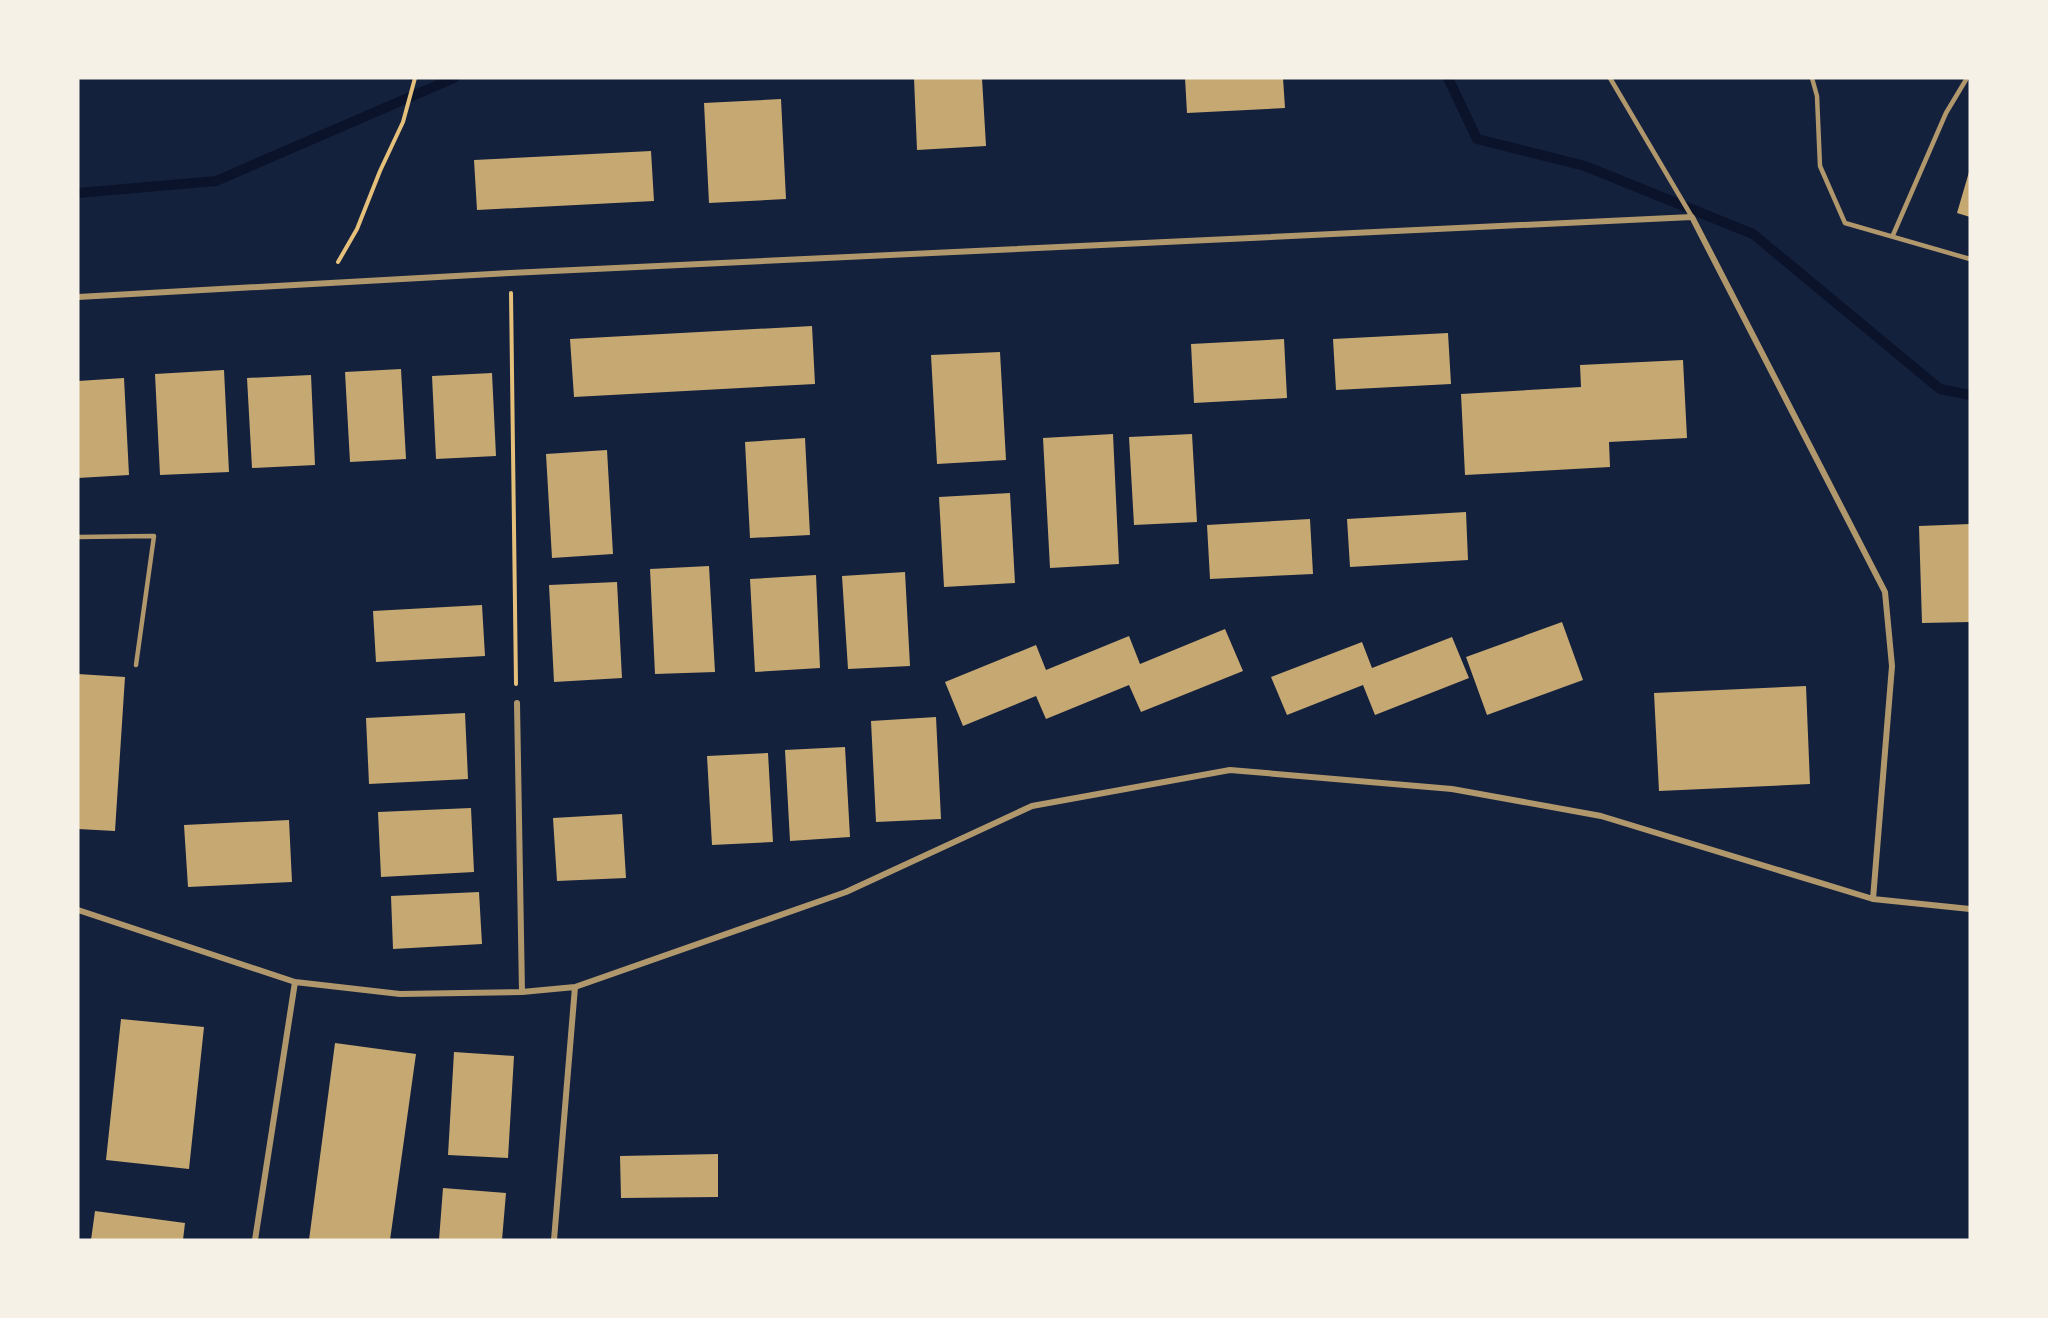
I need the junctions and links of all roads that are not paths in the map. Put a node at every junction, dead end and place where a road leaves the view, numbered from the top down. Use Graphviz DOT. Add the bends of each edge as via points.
graph roads {
  1 [pos="1610,78"];
  2 [pos="1812,78"];
  3 [pos="1967,78"];
  4 [pos="1692,217"];
  5 [pos="1893,235"];
  6 [pos="1970,259"];
  7 [pos="78,297"];
  8 [pos="78,537"];
  9 [pos="136,665"];
  10 [pos="517,703"];
  11 [pos="1874,898"];
  12 [pos="1970,909"];
  13 [pos="78,910"];
  14 [pos="295,982"];
  15 [pos="574,987"];
  16 [pos="522,992"];
  17 [pos="255,1240"];
  18 [pos="554,1240"];
  1 -- 4 [label="lane"];
  2 -- 5 [label="lane" via="1817,96 1820,166 1845,223"];
  3 -- 5 [label="lane" via="1946,113"];
  4 -- 7 [label="street"];
  4 -- 11 [label="street" via="1885,592 1892,666"];
  5 -- 6 [label="lane"];
  8 -- 9 [label="lane" via="154,536"];
  10 -- 16 [label="street"];
  11 -- 12 [label="street"];
  11 -- 15 [label="street" via="1601,816 1452,789 1230,770 1032,806 846,892"];
  13 -- 14 [label="street"];
  14 -- 16 [label="street" via="400,994"];
  14 -- 17 [label="street"];
  15 -- 16 [label="street"];
  15 -- 18 [label="street"];
}
